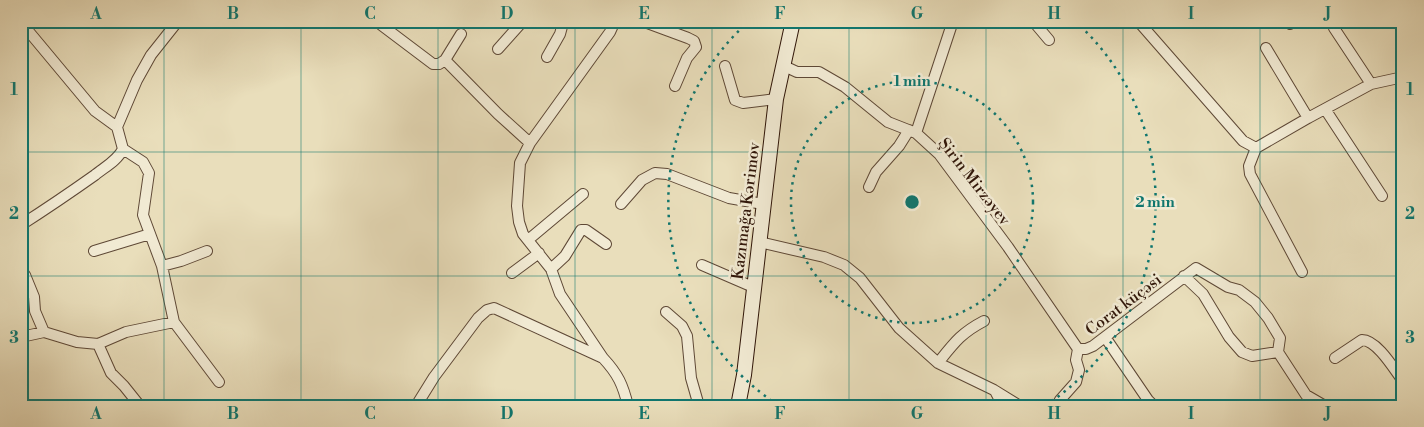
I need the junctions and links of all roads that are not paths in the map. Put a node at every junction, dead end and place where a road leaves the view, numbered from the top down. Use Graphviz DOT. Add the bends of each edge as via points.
graph roads {
  1 [pos="178,21"];
  2 [pos="376,21"];
  3 [pos="523,21"];
  4 [pos="561,21"];
  5 [pos="615,21"];
  6 [pos="642,21"];
  7 [pos="793,21"];
  8 [pos="953,21"];
  9 [pos="1032,21"];
  10 [pos="1138,21"];
  11 [pos="21,26"];
  12 [pos="1334,28"];
  13 [pos="460,34"];
  14 [pos="1049,40"];
  15 [pos="1266,48"];
  16 [pos="498,49"];
  17 [pos="547,57"];
  18 [pos="445,60"];
  19 [pos="726,66"];
  20 [pos="784,66"];
  21 [pos="1403,77"];
  22 [pos="1371,84"];
  23 [pos="675,86"];
  24 [pos="776,99"];
  25 [pos="1325,109"];
  26 [pos="1308,118"];
  27 [pos="117,127"];
  28 [pos="912,132"];
  29 [pos="530,143"];
  30 [pos="1256,148"];
  31 [pos="124,149"];
  32 [pos="868,187"];
  33 [pos="583,194"];
  34 [pos="1382,196"];
  35 [pos="621,204"];
  36 [pos="763,204"];
  37 [pos="21,225"];
  38 [pos="150,234"];
  39 [pos="528,240"];
  40 [pos="759,242"];
  41 [pos="606,244"];
  42 [pos="94,251"];
  43 [pos="207,251"];
  44 [pos="539,253"];
  45 [pos="702,265"];
  46 [pos="162,266"];
  47 [pos="551,269"];
  48 [pos="1302,272"];
  49 [pos="512,273"];
  50 [pos="25,275"];
  51 [pos="1184,276"];
  52 [pos="753,287"];
  53 [pos="666,312"];
  54 [pos="984,321"];
  55 [pos="174,322"];
  56 [pos="44,332"];
  57 [pos="21,337"];
  58 [pos="1106,338"];
  59 [pos="98,344"];
  60 [pos="1078,348"];
  61 [pos="1278,352"];
  62 [pos="603,358"];
  63 [pos="1335,358"];
  64 [pos="938,363"];
  65 [pos="1403,381"];
  66 [pos="219,382"];
  67 [pos="994,390"];
  68 [pos="140,406"];
  69 [pos="416,406"];
  70 [pos="628,406"];
  71 [pos="699,406"];
  72 [pos="738,406"];
  73 [pos="1003,406"];
  74 [pos="1020,406"];
  75 [pos="1057,406"];
  76 [pos="1154,406"];
  77 [pos="1325,406"];
  1 -- 27 [label="street" via="137,80"];
  2 -- 18 [label="street" via="433,64"];
  3 -- 16 [label="street"];
  4 -- 17 [label="street" via="560,34"];
  5 -- 29 [label="street"];
  6 -- 23 [label="street" via="694,42 696,47 687,58"];
  7 -- 20 [label="street, Kazımağa Kərimov"];
  8 -- 28 [label="street"];
  9 -- 14 [label="street"];
  10 -- 30 [label="street" via="1243,140"];
  11 -- 27 [label="street" via="96,111"];
  12 -- 22 [label="street"];
  13 -- 18 [label="street"];
  15 -- 26 [label="street"];
  18 -- 29 [label="street"];
  19 -- 24 [label="street" via="735,100 743,103"];
  20 -- 24 [label="street, Kazımağa Kərimov"];
  20 -- 28 [label="street, Şirin Mirzəyev" via="797,72 819,72 845,87 888,122"];
  21 -- 22 [label="street"];
  22 -- 25 [label="street"];
  24 -- 36 [label="street, Kazımağa Kərimov"];
  25 -- 26 [label="street"];
  25 -- 34 [label="street"];
  26 -- 30 [label="street"];
  27 -- 31 [label="street"];
  28 -- 32 [label="street" via="876,172"];
  28 -- 60 [label="street, Şirin Mirzəyev" via="939,154"];
  29 -- 39 [label="street" via="520,163 517,206 519,222"];
  30 -- 48 [label="street" via="1249,166 1250,174"];
  31 -- 37 [label="street" via="63,198"];
  31 -- 38 [label="street" via="143,162 149,173 143,215"];
  33 -- 39 [label="street"];
  35 -- 36 [label="street" via="642,180 654,173 667,174 729,198"];
  36 -- 40 [label="street, Kazımağa Kərimov"];
  38 -- 42 [label="street"];
  38 -- 46 [label="street"];
  39 -- 44 [label="street"];
  40 -- 52 [label="street, Kazımağa Kərimov"];
  40 -- 64 [label="street" via="844,265 860,278 899,328"];
  41 -- 47 [label="street" via="581,230 565,256"];
  43 -- 46 [label="street"];
  44 -- 47 [label="street"];
  44 -- 49 [label="street"];
  45 -- 52 [label="street"];
  46 -- 55 [label="street"];
  47 -- 62 [label="street" via="560,294"];
  50 -- 56 [label="street" via="34,297 34,311"];
  51 -- 58 [label="street, Corat küçəsi"];
  51 -- 61 [label="street, Corat küçəsi" via="1203,294 1242,352 1252,356"];
  51 -- 61 [label="street, Corat küçəsi" via="1196,268 1255,302 1280,338"];
  52 -- 72 [label="street, Kazımağa Kərimov"];
  53 -- 71 [label="street" via="688,336 691,378"];
  54 -- 64 [label="street" via="959,337"];
  55 -- 59 [label="street" via="126,332"];
  55 -- 66 [label="street"];
  56 -- 57 [label="street"];
  56 -- 59 [label="street" via="77,342"];
  58 -- 60 [label="street, Corat küçəsi" via="1086,349"];
  58 -- 76 [label="street"];
  59 -- 68 [label="street" via="111,373"];
  60 -- 75 [label="street" via="1076,382"];
  61 -- 77 [label="street, Corat küçəsi" via="1306,395"];
  62 -- 69 [label="street" via="494,308 486,310 434,377"];
  62 -- 70 [label="street" via="616,372"];
  63 -- 65 [label="street" via="1366,340 1379,349"];
  64 -- 67 [label="street"];
  67 -- 73 [label="street"];
  67 -- 74 [label="street"];
}
